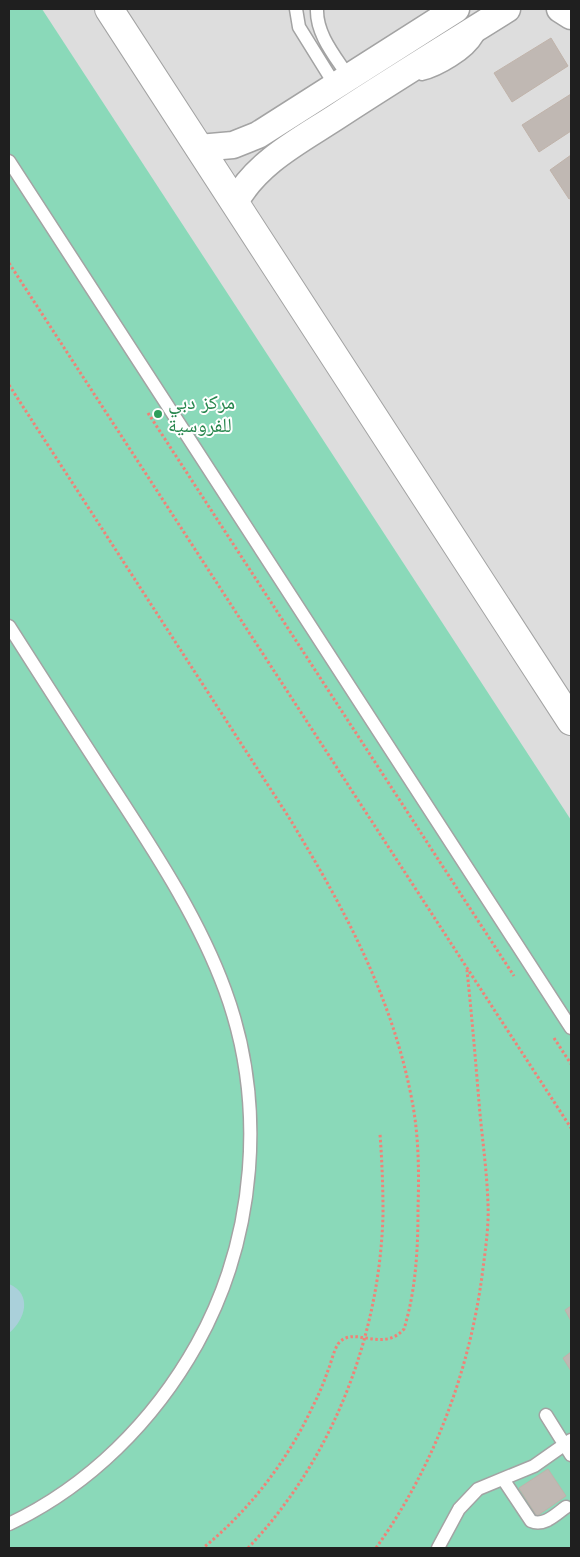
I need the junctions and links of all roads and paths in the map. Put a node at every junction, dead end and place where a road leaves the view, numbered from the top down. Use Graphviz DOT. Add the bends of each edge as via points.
graph roads {
  1 [pos="108,9"];
  2 [pos="296,9"];
  3 [pos="317,9"];
  4 [pos="456,9"];
  5 [pos="507,9"];
  6 [pos="560,9"];
  7 [pos="571,16"];
  8 [pos="476,17"];
  9 [pos="342,80"];
  10 [pos="356,103"];
  11 [pos="199,148"];
  12 [pos="9,161"];
  13 [pos="235,202"];
  14 [pos="9,263"];
  15 [pos="9,385"];
  16 [pos="148,411"];
  17 [pos="9,626"];
  18 [pos="571,722"];
  19 [pos="467,968"];
  20 [pos="518,983"];
  21 [pos="571,1028"];
  22 [pos="550,1032"];
  23 [pos="571,1064"];
  24 [pos="571,1128"];
  25 [pos="380,1134"];
  26 [pos="364,1338"];
  27 [pos="546,1415"];
  28 [pos="569,1446"];
  29 [pos="503,1479"];
  30 [pos="566,1507"];
  31 [pos="9,1524"];
  32 [pos="203,1548"];
  33 [pos="248,1548"];
  34 [pos="376,1548"];
  35 [pos="438,1548"];
  1 -- 11 [label="street"];
  2 -- 9 [label="lane" via="299,27"];
  3 -- 9 [label="lane" via="320,31"];
  4 -- 9 [label="street"];
  5 -- 8 [label="street"];
  6 -- 7 [label="street"];
  8 -- 10 [label="street" via="402,74"];
  9 -- 10 [label="street"];
  9 -- 11 [label="street" via="258,135 233,145"];
  10 -- 13 [label="street" via="264,165"];
  11 -- 13 [label="street"];
  12 -- 21 [label="lane"];
  13 -- 18 [label="street"];
  14 -- 19 [label="path"];
  15 -- 26 [label="path" via="293,824 360,944 389,1013 413,1108 418,1198 416,1262 404,1329 391,1340"];
  16 -- 20 [label="path"];
  17 -- 31 [label="lane" via="150,846 213,959 226,992 244,1060 250,1130 240,1235 219,1302 184,1367 143,1422 108,1458 48,1503"];
  19 -- 24 [label="path"];
  19 -- 34 [label="path" via="488,1206 486,1252 479,1297 466,1357 445,1419 411,1493"];
  22 -- 23 [label="path"];
  25 -- 26 [label="path" via="383,1215 374,1297"];
  26 -- 32 [label="path" via="348,1338 338,1344 296,1439 237,1517"];
  26 -- 33 [label="path" via="325,1439 287,1502"];
  27 -- 28 [label="lane"];
  28 -- 29 [label="lane"];
  29 -- 30 [label="lane" via="536,1524"];
  29 -- 35 [label="lane" via="478,1489 467,1499"];
}
